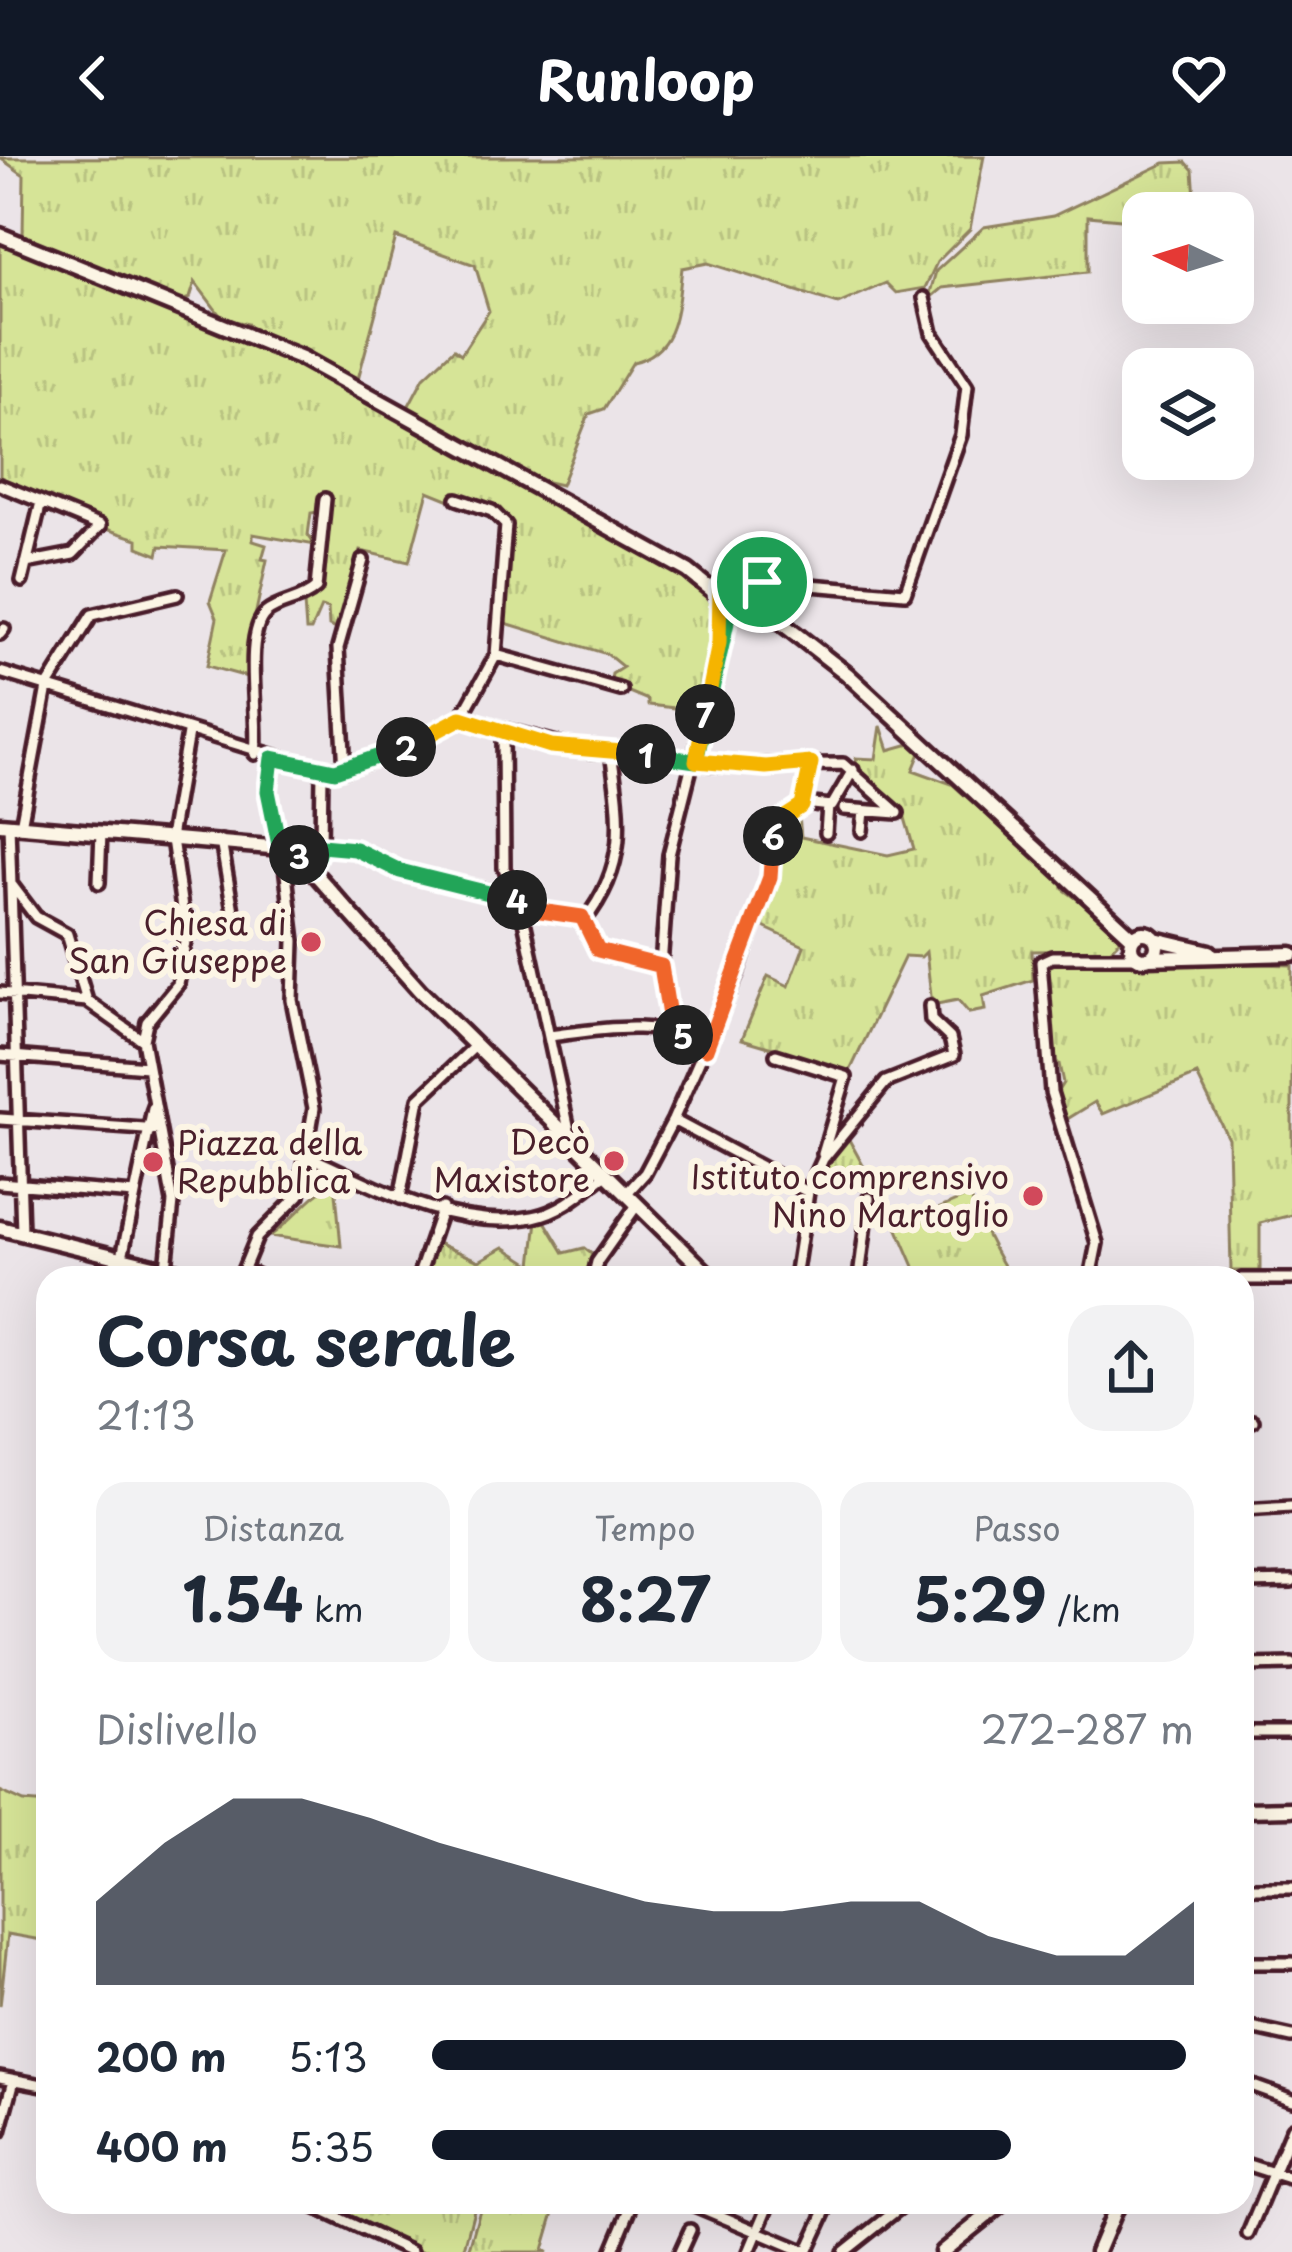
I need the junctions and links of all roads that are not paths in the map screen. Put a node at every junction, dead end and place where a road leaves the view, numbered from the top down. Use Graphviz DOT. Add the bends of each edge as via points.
graph roads {
  1 [pos="0,235"];
  2 [pos="924,298"];
  3 [pos="0,484"];
  4 [pos="325,499"];
  5 [pos="457,499"];
  6 [pos="41,502"];
  7 [pos="363,560"];
  8 [pos="26,563"];
  9 [pos="22,581"];
  10 [pos="731,593"];
  11 [pos="177,596"];
  12 [pos="496,656"];
  13 [pos="0,672"];
  14 [pos="47,687"];
  15 [pos="620,690"];
  16 [pos="461,718"];
  17 [pos="188,733"];
  18 [pos="503,734"];
  19 [pos="611,753"];
  20 [pos="255,754"];
  21 [pos="272,758"];
  22 [pos="696,761"];
  23 [pos="811,763"];
  24 [pos="322,770"];
  25 [pos="345,770"];
  26 [pos="853,770"];
  27 [pos="802,803"];
  28 [pos="828,806"];
  29 [pos="844,809"];
  30 [pos="864,811"];
  31 [pos="10,824"];
  32 [pos="862,831"];
  33 [pos="101,832"];
  34 [pos="826,833"];
  35 [pos="175,838"];
  36 [pos="221,841"];
  37 [pos="321,846"];
  38 [pos="286,847"];
  39 [pos="312,869"];
  40 [pos="11,884"];
  41 [pos="99,884"];
  42 [pos="518,902"];
  43 [pos="233,910"];
  44 [pos="584,921"];
  45 [pos="1140,938"];
  46 [pos="1292,954"];
  47 [pos="1241,955"];
  48 [pos="1101,957"];
  49 [pos="1143,957"];
  50 [pos="661,966"];
  51 [pos="0,993"];
  52 [pos="14,994"];
  53 [pos="88,1001"];
  54 [pos="930,1006"];
  55 [pos="672,1034"];
  56 [pos="549,1036"];
  57 [pos="143,1040"];
  58 [pos="475,1046"];
  59 [pos="706,1049"];
  60 [pos="0,1055"];
  61 [pos="776,1055"];
  62 [pos="16,1056"];
  63 [pos="147,1067"];
  64 [pos="0,1119"];
  65 [pos="673,1120"];
  66 [pos="18,1121"];
  67 [pos="153,1130"];
  68 [pos="572,1140"];
  69 [pos="308,1156"];
  70 [pos="823,1159"];
  71 [pos="606,1174"];
  72 [pos="0,1183"];
  73 [pos="20,1184"];
  74 [pos="808,1192"];
  75 [pos="134,1194"];
  76 [pos="400,1198"];
  77 [pos="869,1198"];
  78 [pos="631,1200"];
  79 [pos="442,1208"];
  80 [pos="0,1228"];
  81 [pos="22,1232"];
  82 [pos="122,1257"];
  83 [pos="158,1266"];
  84 [pos="166,1266"];
  85 [pos="245,1266"];
  86 [pos="422,1266"];
  87 [pos="596,1266"];
  88 [pos="698,1266"];
  89 [pos="797,1266"];
  90 [pos="861,1266"];
  91 [pos="1092,1266"];
  92 [pos="1254,1279"];
  93 [pos="1292,1279"];
  94 [pos="1292,1507"];
  95 [pos="1254,1509"];
  96 [pos="1254,1582"];
  97 [pos="1292,1582"];
  98 [pos="1292,1664"];
  99 [pos="1254,1665"];
  100 [pos="1254,1733"];
  101 [pos="1292,1733"];
  102 [pos="1292,1809"];
  103 [pos="1254,1810"];
  104 [pos="1254,1888"];
  105 [pos="1292,1888"];
  106 [pos="1254,1963"];
  107 [pos="1292,1963"];
  108 [pos="1254,2029"];
  109 [pos="1292,2037"];
  110 [pos="0,2078"];
  111 [pos="14,2080"];
  112 [pos="36,2084"];
  113 [pos="1254,2086"];
  114 [pos="1292,2100"];
  115 [pos="1292,2128"];
  116 [pos="0,2132"];
  117 [pos="1254,2167"];
  118 [pos="1274,2173"];
  119 [pos="1292,2179"];
  120 [pos="330,2214"];
  121 [pos="627,2214"];
  122 [pos="715,2214"];
  123 [pos="765,2214"];
  124 [pos="824,2214"];
  125 [pos="892,2214"];
  126 [pos="988,2214"];
  127 [pos="1113,2214"];
  128 [pos="690,2230"];
  129 [pos="758,2232"];
  130 [pos="1247,2234"];
  131 [pos="411,2252"];
  132 [pos="612,2252"];
  133 [pos="680,2252"];
  134 [pos="749,2252"];
  135 [pos="806,2252"];
  136 [pos="844,2252"];
  137 [pos="942,2252"];
  138 [pos="1096,2252"];
  1 -- 10 [label="main road" via="302,358"];
  2 -- 10 [label="street" via="932,334 967,386 962,435 905,593 762,582"];
  3 -- 6 [label="street"];
  4 -- 20 [label="street" via="316,587 259,622"];
  5 -- 12 [label="street" via="506,525"];
  6 -- 8 [label="street"];
  6 -- 8 [label="street" via="100,526 73,554"];
  7 -- 25 [label="street" via="338,648"];
  8 -- 9 [label="street"];
  10 -- 22 [label="street"];
  10 -- 45 [label="main road" via="825,655"];
  11 -- 14 [label="street" via="86,617"];
  12 -- 15 [label="street"];
  12 -- 16 [label="street"];
  13 -- 14 [label="street"];
  14 -- 17 [label="street"];
  14 -- 31 [label="street"];
  16 -- 18 [label="street"];
  16 -- 25 [label="street"];
  17 -- 20 [label="street"];
  17 -- 35 [label="street" via="175,788"];
  18 -- 19 [label="street"];
  18 -- 42 [label="street" via="504,868"];
  19 -- 22 [label="street"];
  19 -- 44 [label="street" via="619,806 615,867"];
  20 -- 21 [label="street"];
  21 -- 24 [label="street"];
  21 -- 38 [label="street" via="268,791"];
  22 -- 23 [label="street"];
  22 -- 50 [label="street" via="669,855"];
  23 -- 26 [label="street"];
  23 -- 27 [label="street"];
  24 -- 25 [label="street"];
  24 -- 37 [label="street"];
  26 -- 28 [label="street"];
  26 -- 30 [label="street" via="898,813"];
  27 -- 28 [label="street"];
  27 -- 59 [label="street" via="773,835 770,877"];
  28 -- 34 [label="street"];
  29 -- 30 [label="street"];
  30 -- 32 [label="street"];
  31 -- 33 [label="main road"];
  31 -- 40 [label="street"];
  33 -- 35 [label="main road"];
  33 -- 41 [label="street"];
  35 -- 36 [label="main road"];
  35 -- 57 [label="street" via="183,956 178,984 147,1022"];
  36 -- 38 [label="main road"];
  36 -- 43 [label="street"];
  37 -- 39 [label="street"];
  37 -- 42 [label="street" via="355,849 400,871"];
  38 -- 39 [label="main road"];
  38 -- 69 [label="street" via="292,1000 314,1108"];
  39 -- 58 [label="main road"];
  40 -- 52 [label="street"];
  40 -- 53 [label="street" via="36,917 67,934"];
  42 -- 44 [label="street"];
  42 -- 56 [label="street"];
  44 -- 50 [label="street" via="598,950"];
  45 -- 47 [label="main road"];
  45 -- 48 [label="street"];
  45 -- 49 [label="main road"];
  45 -- 49 [label="main road" via="1157,953"];
  46 -- 47 [label="main road"];
  47 -- 49 [label="main road"];
  48 -- 49 [label="street"];
  48 -- 91 [label="street" via="1040,962 1051,1092 1097,1243"];
  50 -- 55 [label="street"];
  51 -- 52 [label="street"];
  52 -- 53 [label="street"];
  52 -- 62 [label="street"];
  53 -- 57 [label="street"];
  54 -- 70 [label="street" via="954,1055 886,1082"];
  55 -- 56 [label="street" via="611,1028"];
  55 -- 59 [label="street"];
  56 -- 68 [label="street"];
  57 -- 63 [label="street"];
  58 -- 68 [label="main road"];
  58 -- 76 [label="street" via="419,1099"];
  59 -- 65 [label="street"];
  60 -- 62 [label="street"];
  61 -- 70 [label="street" via="846,1077"];
  62 -- 63 [label="street"];
  62 -- 66 [label="street"];
  63 -- 67 [label="street"];
  64 -- 66 [label="street"];
  65 -- 74 [label="street"];
  65 -- 78 [label="street"];
  66 -- 67 [label="street"];
  66 -- 73 [label="street"];
  67 -- 75 [label="street"];
  67 -- 84 [label="street" via="173,1208"];
  68 -- 71 [label="main road"];
  69 -- 76 [label="street"];
  69 -- 85 [label="street" via="299,1195 257,1237"];
  70 -- 74 [label="street"];
  71 -- 78 [label="main road"];
  71 -- 79 [label="street" via="536,1217 500,1220"];
  72 -- 73 [label="street"];
  73 -- 75 [label="street"];
  73 -- 81 [label="street"];
  74 -- 89 [label="street"];
  75 -- 82 [label="street"];
  76 -- 79 [label="street"];
  77 -- 90 [label="street"];
  78 -- 87 [label="street"];
  78 -- 88 [label="main road"];
  79 -- 86 [label="street"];
  80 -- 81 [label="main road"];
  81 -- 82 [label="main road"];
  82 -- 83 [label="main road"];
  92 -- 93 [label="street"];
  94 -- 95 [label="street"];
  96 -- 97 [label="street"];
  98 -- 99 [label="street"];
  100 -- 101 [label="street"];
  102 -- 103 [label="main road"];
  104 -- 105 [label="street"];
  106 -- 107 [label="street"];
  108 -- 109 [label="street"];
  110 -- 111 [label="street"];
  111 -- 112 [label="street"];
  111 -- 116 [label="street"];
  113 -- 114 [label="street"];
  115 -- 118 [label="street"];
  117 -- 118 [label="street"];
  118 -- 119 [label="street"];
  118 -- 130 [label="street"];
  120 -- 131 [label="street"];
  121 -- 132 [label="street"];
  122 -- 129 [label="street"];
  123 -- 129 [label="street"];
  124 -- 135 [label="street"];
  125 -- 136 [label="street"];
  126 -- 137 [label="main road"];
  127 -- 138 [label="main road"];
  128 -- 133 [label="street"];
  129 -- 134 [label="street"];
  129 -- 135 [label="street"];
}
